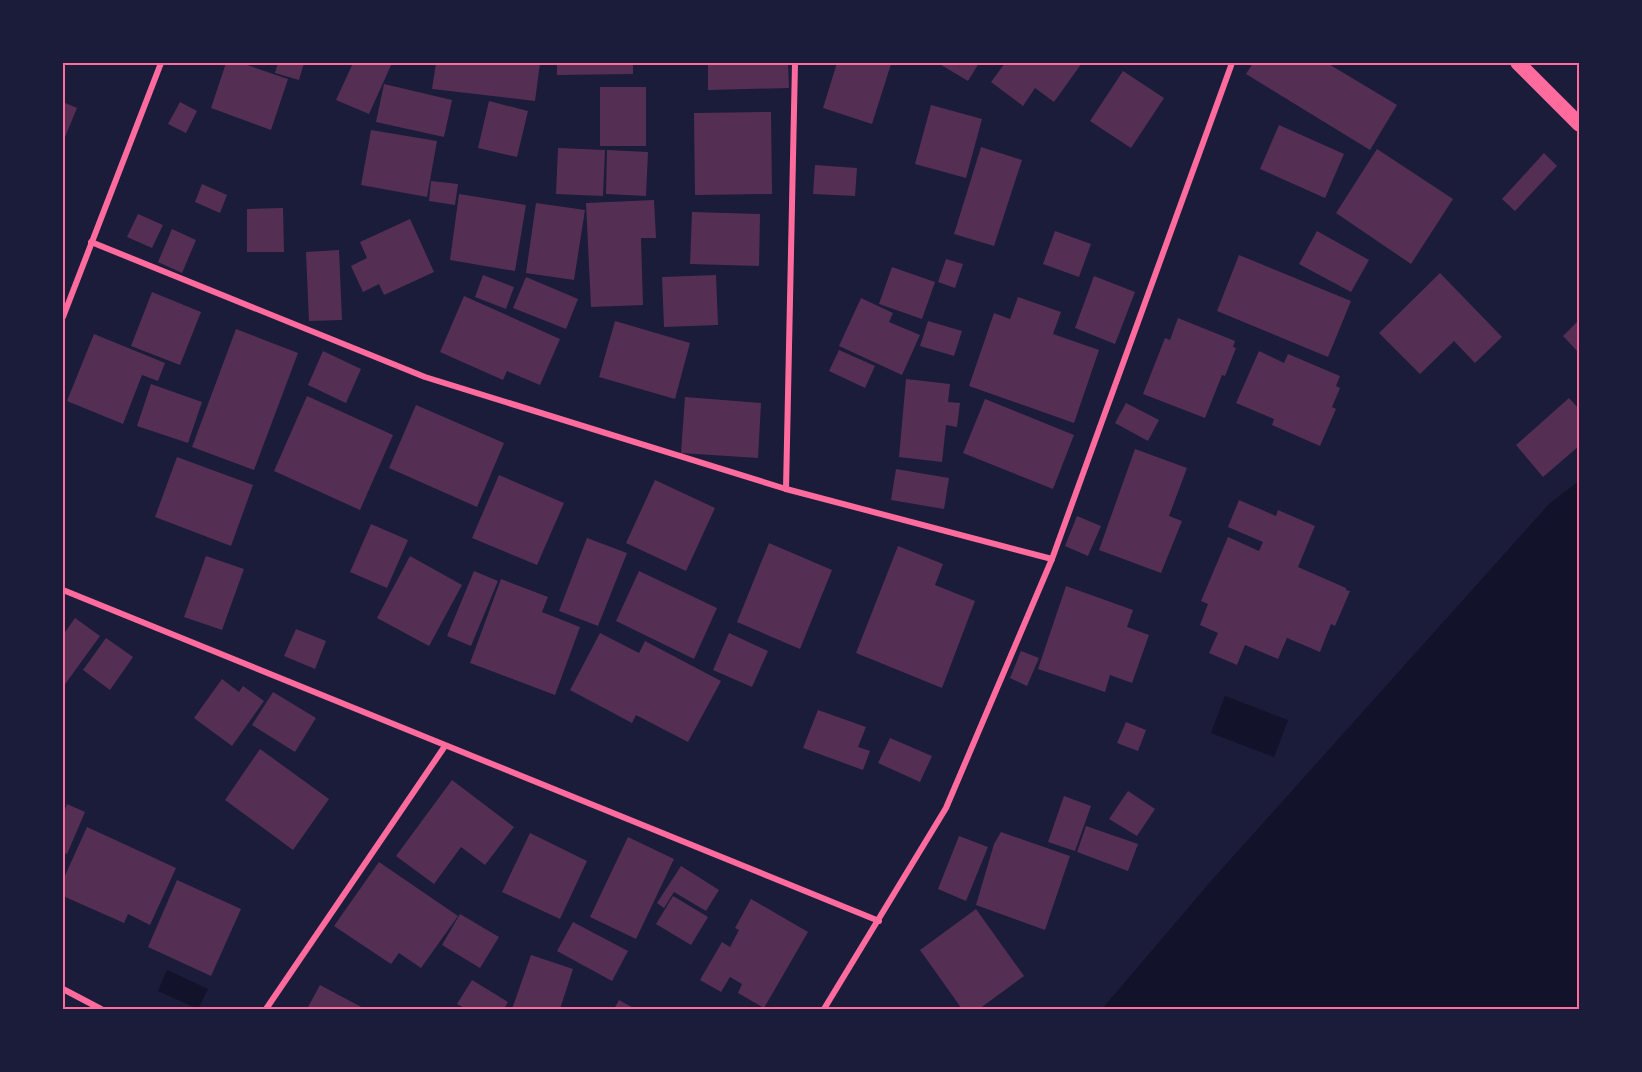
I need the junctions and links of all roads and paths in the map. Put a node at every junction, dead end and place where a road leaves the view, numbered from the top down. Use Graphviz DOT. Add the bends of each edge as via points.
graph roads {
  1 [pos="161,63"];
  2 [pos="795,63"];
  3 [pos="1232,63"];
  4 [pos="1518,63"];
  5 [pos="1579,124"];
  6 [pos="91,242"];
  7 [pos="63,317"];
  8 [pos="786,489"];
  9 [pos="1052,559"];
  10 [pos="63,590"];
  11 [pos="445,746"];
  12 [pos="879,921"];
  13 [pos="63,989"];
  14 [pos="101,1009"];
  15 [pos="266,1009"];
  16 [pos="824,1009"];
  1 -- 6 [label="street"];
  2 -- 8 [label="street"];
  3 -- 9 [label="street"];
  4 -- 5 [label="main road"];
  6 -- 7 [label="street"];
  6 -- 8 [label="street" via="424,377"];
  8 -- 9 [label="street"];
  9 -- 12 [label="street" via="946,808"];
  10 -- 11 [label="street"];
  11 -- 12 [label="street"];
  11 -- 15 [label="street"];
  12 -- 16 [label="street"];
  13 -- 14 [label="street"];
}
